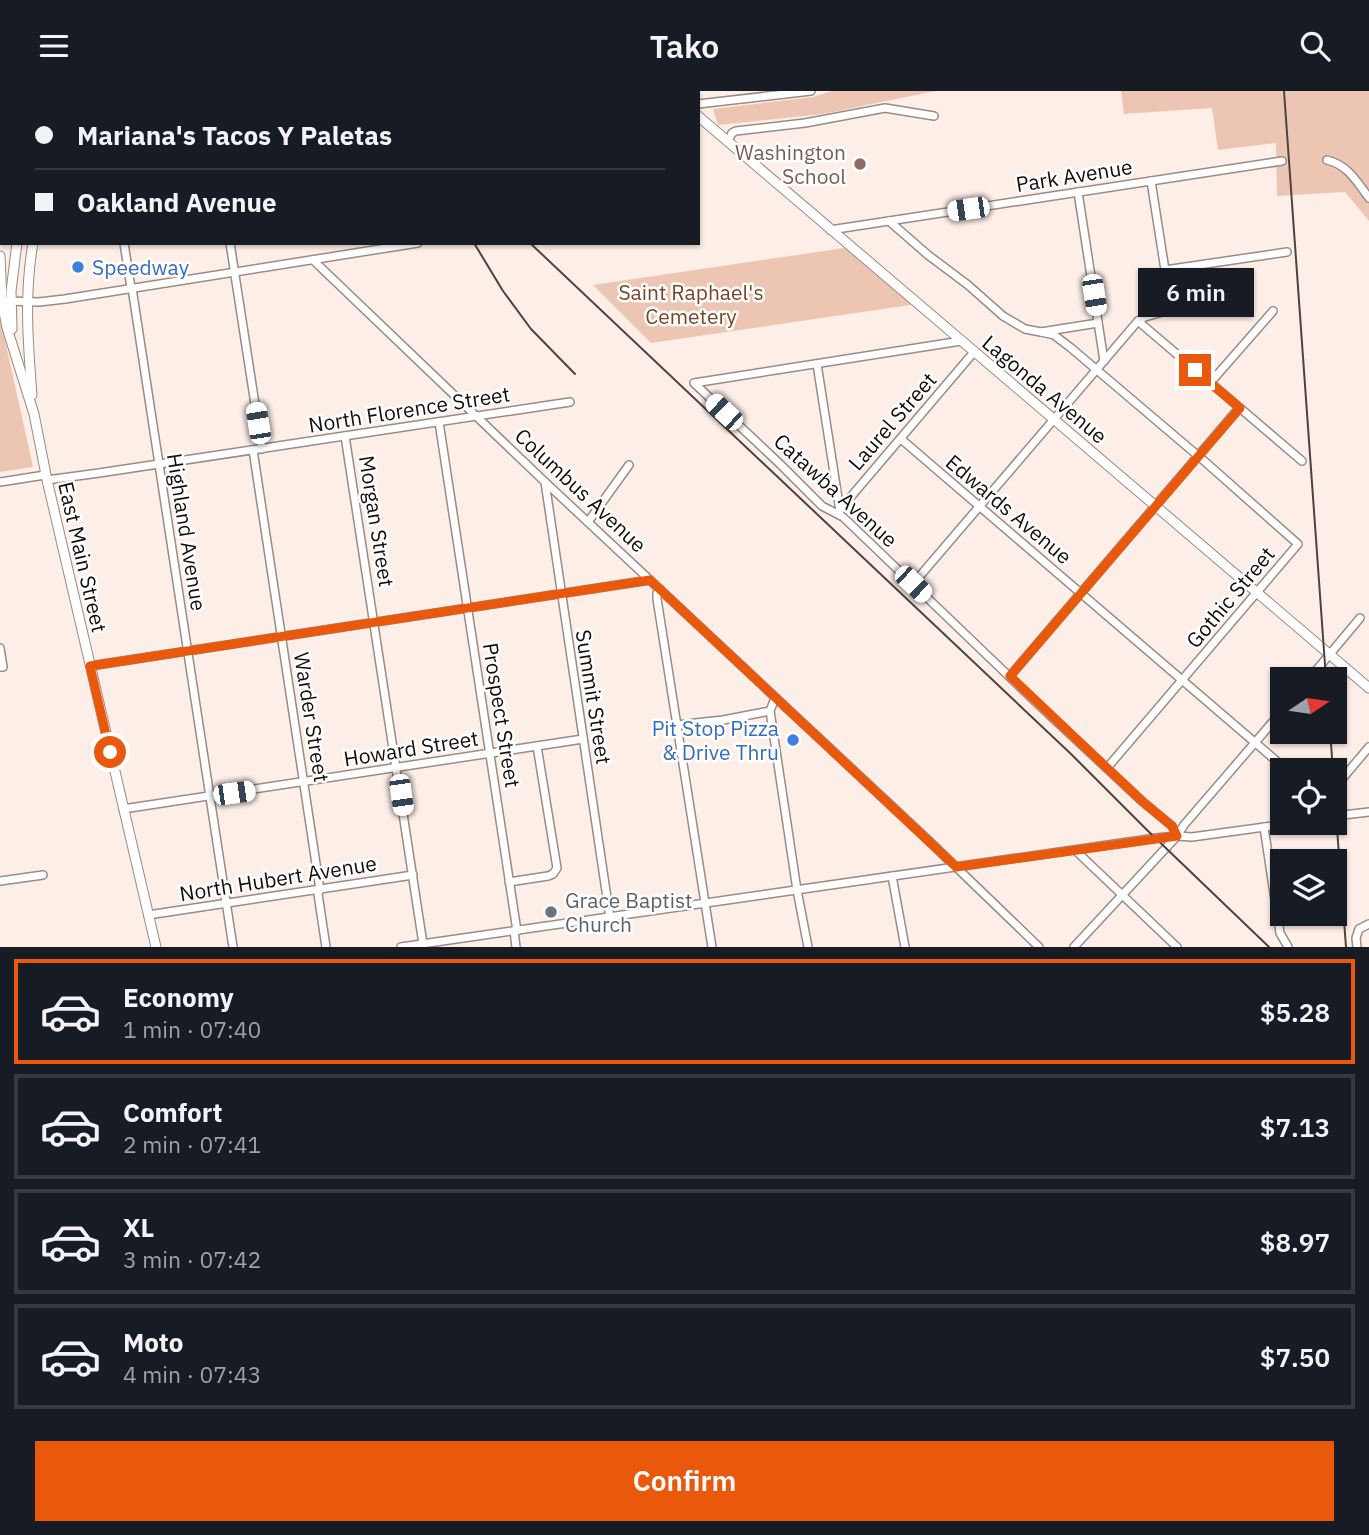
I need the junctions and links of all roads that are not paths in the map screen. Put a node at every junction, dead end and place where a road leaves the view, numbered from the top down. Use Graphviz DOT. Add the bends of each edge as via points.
graph roads {
  1 [pos="733,91"];
  2 [pos="811,91"];
  3 [pos="734,100"];
  4 [pos="700,104"];
  5 [pos="934,116"];
  6 [pos="700,118"];
  7 [pos="728,141"];
  8 [pos="1327,160"];
  9 [pos="1282,161"];
  10 [pos="1151,181"];
  11 [pos="1078,193"];
  12 [pos="1369,198"];
  13 [pos="889,221"];
  14 [pos="830,230"];
  15 [pos="18,245"];
  16 [pos="33,245"];
  17 [pos="124,245"];
  18 [pos="230,245"];
  19 [pos="406,245"];
  20 [pos="1287,252"];
  21 [pos="0,257"];
  22 [pos="313,260"];
  23 [pos="1165,270"];
  24 [pos="235,272"];
  25 [pos="132,288"];
  26 [pos="4,301"];
  27 [pos="27,302"];
  28 [pos="1273,311"];
  29 [pos="1138,321"];
  30 [pos="1098,323"];
  31 [pos="1041,332"];
  32 [pos="961,341"];
  33 [pos="974,352"];
  34 [pos="1104,361"];
  35 [pos="817,364"];
  36 [pos="1096,370"];
  37 [pos="1210,383"];
  38 [pos="570,402"];
  39 [pos="1240,408"];
  40 [pos="34,414"];
  41 [pos="477,416"];
  42 [pos="1053,419"];
  43 [pos="439,422"];
  44 [pos="345,436"];
  45 [pos="901,439"];
  46 [pos="262,449"];
  47 [pos="253,450"];
  48 [pos="1198,456"];
  49 [pos="1302,461"];
  50 [pos="159,464"];
  51 [pos="629,465"];
  52 [pos="46,477"];
  53 [pos="0,482"];
  54 [pos="545,482"];
  55 [pos="979,506"];
  56 [pos="1155,506"];
  57 [pos="838,512"];
  58 [pos="588,522"];
  59 [pos="650,580"];
  60 [pos="913,584"];
  61 [pos="660,589"];
  62 [pos="561,593"];
  63 [pos="1081,593"];
  64 [pos="1257,593"];
  65 [pos="468,608"];
  66 [pos="1360,618"];
  67 [pos="374,622"];
  68 [pos="282,636"];
  69 [pos="0,648"];
  70 [pos="188,650"];
  71 [pos="1329,655"];
  72 [pos="90,666"];
  73 [pos="2,667"];
  74 [pos="1319,667"];
  75 [pos="1010,676"];
  76 [pos="1182,680"];
  77 [pos="1369,688"];
  78 [pos="775,698"];
  79 [pos="770,711"];
  80 [pos="677,725"];
  81 [pos="1270,725"];
  82 [pos="583,739"];
  83 [pos="1255,743"];
  84 [pos="537,746"];
  85 [pos="1369,747"];
  86 [pos="490,754"];
  87 [pos="1273,758"];
  88 [pos="397,768"];
  89 [pos="1107,768"];
  90 [pos="1347,773"];
  91 [pos="304,782"];
  92 [pos="210,796"];
  93 [pos="123,809"];
  94 [pos="1369,811"];
  95 [pos="1347,814"];
  96 [pos="1270,826"];
  97 [pos="1264,827"];
  98 [pos="1177,836"];
  99 [pos="1076,851"];
  100 [pos="956,867"];
  101 [pos="43,875"];
  102 [pos="413,875"];
  103 [pos="892,876"];
  104 [pos="0,881"];
  105 [pos="509,882"];
  106 [pos="320,890"];
  107 [pos="797,890"];
  108 [pos="1123,895"];
  109 [pos="226,904"];
  110 [pos="704,904"];
  111 [pos="148,915"];
  112 [pos="610,918"];
  113 [pos="1369,924"];
  114 [pos="515,932"];
  115 [pos="423,944"];
  116 [pos="440,944"];
  117 [pos="156,947"];
  118 [pos="233,947"];
  119 [pos="326,947"];
  120 [pos="401,947"];
  121 [pos="516,947"];
  122 [pos="712,947"];
  123 [pos="807,947"];
  124 [pos="905,947"];
  125 [pos="1039,947"];
  126 [pos="1074,947"];
  127 [pos="1177,947"];
  128 [pos="1288,947"];
  129 [pos="1357,947"];
  1 -- 3 [label="street"];
  2 -- 3 [label="street"];
  3 -- 4 [label="street"];
  5 -- 7 [label="street" via="885,108 736,131"];
  6 -- 7 [label="main road, Lagonda Avenue"];
  7 -- 14 [label="main road, Lagonda Avenue"];
  8 -- 12 [label="street" via="1344,167"];
  9 -- 10 [label="street, Park Avenue"];
  10 -- 11 [label="street, Park Avenue"];
  10 -- 23 [label="street"];
  11 -- 13 [label="street, Park Avenue"];
  11 -- 30 [label="street"];
  13 -- 14 [label="street, Park Avenue"];
  13 -- 31 [label="street, Gothic Street" via="1003,316"];
  14 -- 32 [label="main road, Lagonda Avenue"];
  15 -- 26 [label="main road"];
  16 -- 27 [label="main road"];
  17 -- 25 [label="street, Highland Avenue"];
  18 -- 24 [label="street"];
  19 -- 22 [label="street"];
  20 -- 23 [label="street"];
  21 -- 26 [label="main road, East Main Street"];
  22 -- 24 [label="street"];
  22 -- 41 [label="street, Columbus Avenue"];
  23 -- 29 [label="street" via="1161,275 1166,311"];
  24 -- 25 [label="street"];
  24 -- 46 [label="street"];
  25 -- 27 [label="street"];
  25 -- 50 [label="street, Highland Avenue"];
  26 -- 27 [label="street"];
  26 -- 40 [label="main road, East Main Street" via="7,328"];
  27 -- 40 [label="main road"];
  28 -- 37 [label="street"];
  29 -- 34 [label="street"];
  29 -- 37 [label="street"];
  30 -- 31 [label="street"];
  30 -- 34 [label="street"];
  31 -- 36 [label="street, Gothic Street" via="1054,335"];
  32 -- 33 [label="main road, Lagonda Avenue"];
  32 -- 35 [label="street"];
  33 -- 42 [label="main road, Lagonda Avenue"];
  33 -- 45 [label="street, Laurel Street"];
  34 -- 36 [label="street"];
  35 -- 57 [label="street"];
  35 -- 57 [label="street, Catawba Avenue" via="694,383 822,506"];
  36 -- 42 [label="street"];
  36 -- 48 [label="street, Gothic Street"];
  37 -- 39 [label="street"];
  38 -- 41 [label="street, North Florence Street"];
  39 -- 48 [label="street"];
  39 -- 49 [label="street"];
  40 -- 52 [label="main road, East Main Street"];
  41 -- 43 [label="street, North Florence Street"];
  41 -- 54 [label="street, Columbus Avenue"];
  42 -- 55 [label="street"];
  42 -- 56 [label="main road, Lagonda Avenue"];
  43 -- 44 [label="street, North Florence Street"];
  43 -- 65 [label="street, Prospect Street"];
  44 -- 46 [label="street, North Florence Street"];
  44 -- 67 [label="street, Morgan Street"];
  45 -- 55 [label="street, Edwards Avenue"];
  45 -- 57 [label="street, Laurel Street"];
  46 -- 47 [label="street, North Florence Street"];
  47 -- 50 [label="street, North Florence Street"];
  47 -- 68 [label="street, Warder Street"];
  48 -- 56 [label="street"];
  48 -- 64 [label="street, Gothic Street" via="1298,544"];
  50 -- 52 [label="street, North Florence Street"];
  50 -- 70 [label="street, Highland Avenue"];
  51 -- 58 [label="street"];
  52 -- 53 [label="street, North Florence Street"];
  52 -- 72 [label="main road, East Main Street"];
  54 -- 58 [label="street, Columbus Avenue"];
  54 -- 62 [label="street, Summit Street"];
  55 -- 60 [label="street"];
  55 -- 63 [label="street, Edwards Avenue"];
  56 -- 63 [label="street"];
  56 -- 64 [label="main road, Lagonda Avenue"];
  57 -- 60 [label="street, Catawba Avenue"];
  58 -- 59 [label="street, Columbus Avenue"];
  59 -- 61 [label="street, Columbus Avenue"];
  59 -- 62 [label="street"];
  60 -- 75 [label="street, Catawba Avenue"];
  61 -- 78 [label="street, Columbus Avenue"];
  61 -- 80 [label="street" via="657,599"];
  62 -- 65 [label="street"];
  62 -- 82 [label="street, Summit Street"];
  63 -- 75 [label="street"];
  63 -- 76 [label="street, Edwards Avenue"];
  64 -- 71 [label="main road, Lagonda Avenue"];
  64 -- 76 [label="street, Gothic Street"];
  65 -- 67 [label="street"];
  65 -- 86 [label="street, Prospect Street"];
  66 -- 71 [label="street"];
  67 -- 68 [label="street"];
  67 -- 88 [label="street, Morgan Street"];
  68 -- 70 [label="street"];
  68 -- 91 [label="street, Warder Street"];
  69 -- 73 [label="street"];
  70 -- 72 [label="street"];
  70 -- 92 [label="street, Highland Avenue"];
  71 -- 74 [label="street"];
  71 -- 77 [label="main road, Lagonda Avenue"];
  72 -- 93 [label="main road, East Main Street"];
  75 -- 89 [label="street, Catawba Avenue"];
  76 -- 83 [label="street, Edwards Avenue"];
  76 -- 89 [label="street, Gothic Street"];
  78 -- 79 [label="street"];
  78 -- 100 [label="street, Columbus Avenue"];
  79 -- 80 [label="street"];
  79 -- 107 [label="street"];
  80 -- 110 [label="street"];
  81 -- 83 [label="street"];
  82 -- 84 [label="street, Howard Street"];
  82 -- 112 [label="street, Summit Street"];
  83 -- 87 [label="street, Edwards Avenue"];
  83 -- 98 [label="street"];
  84 -- 86 [label="street, Howard Street"];
  84 -- 105 [label="street" via="557,868 548,876"];
  85 -- 90 [label="street"];
  86 -- 88 [label="street, Howard Street"];
  86 -- 105 [label="street, Prospect Street"];
  88 -- 91 [label="street, Howard Street"];
  88 -- 102 [label="street, Morgan Street"];
  89 -- 98 [label="street, Catawba Avenue" via="1172,826"];
  91 -- 92 [label="street, Howard Street"];
  91 -- 106 [label="street, Warder Street"];
  92 -- 93 [label="street, Howard Street"];
  92 -- 109 [label="street, Highland Avenue"];
  93 -- 111 [label="main road, East Main Street"];
  94 -- 95 [label="street"];
  96 -- 97 [label="street"];
  97 -- 98 [label="street"];
  97 -- 128 [label="street" via="1280,933"];
  98 -- 99 [label="street"];
  98 -- 108 [label="street"];
  99 -- 100 [label="street"];
  99 -- 108 [label="street"];
  100 -- 103 [label="street"];
  100 -- 125 [label="street, Columbus Avenue"];
  101 -- 104 [label="street"];
  102 -- 106 [label="street, North Hubert Avenue"];
  102 -- 115 [label="street, Morgan Street"];
  103 -- 107 [label="street"];
  103 -- 124 [label="street"];
  105 -- 114 [label="street, Prospect Street"];
  106 -- 109 [label="street, North Hubert Avenue"];
  106 -- 119 [label="street, Warder Street"];
  107 -- 110 [label="street"];
  107 -- 123 [label="street"];
  108 -- 126 [label="street"];
  108 -- 127 [label="street"];
  109 -- 111 [label="street, North Hubert Avenue"];
  109 -- 118 [label="street, Highland Avenue"];
  110 -- 112 [label="street"];
  110 -- 122 [label="street"];
  111 -- 117 [label="main road, East Main Street"];
  112 -- 114 [label="street"];
  113 -- 129 [label="street" via="1359,929"];
  114 -- 116 [label="street"];
  114 -- 121 [label="street, Prospect Street"];
  115 -- 116 [label="street"];
  115 -- 120 [label="street"];
}
